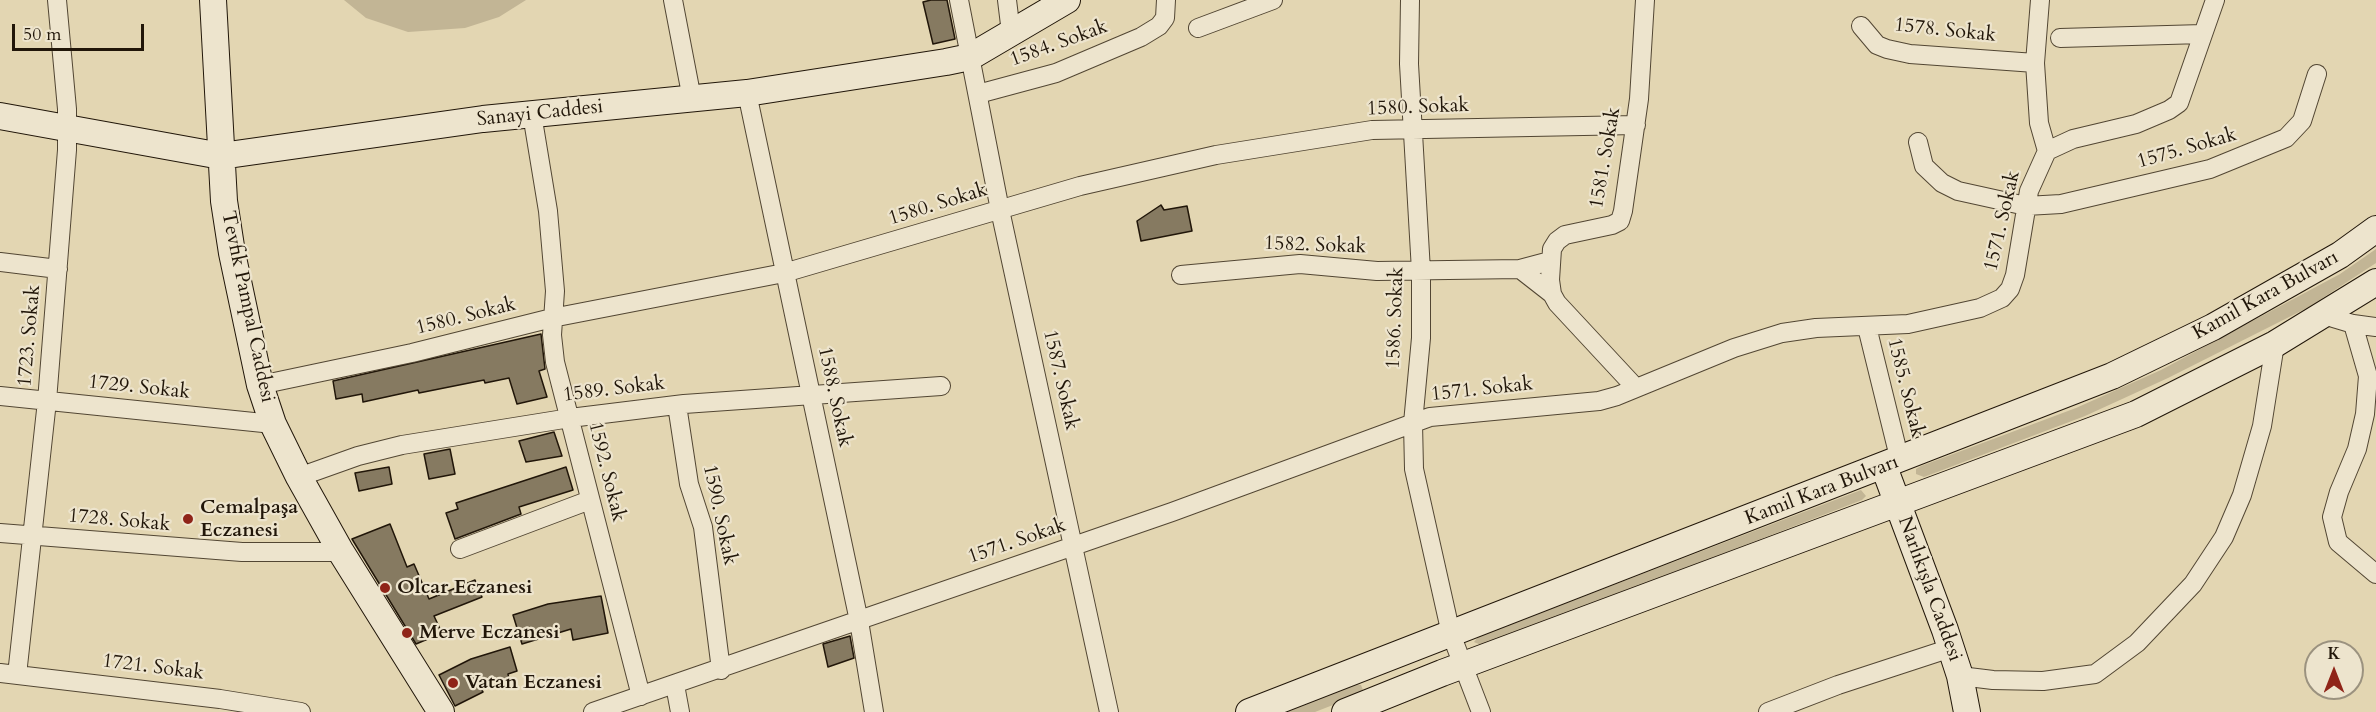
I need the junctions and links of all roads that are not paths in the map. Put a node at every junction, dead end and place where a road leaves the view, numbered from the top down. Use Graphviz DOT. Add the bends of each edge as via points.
graph roads {
  1 [pos="57,0"];
  2 [pos="213,0"];
  3 [pos="673,0"];
  4 [pos="959,0"];
  5 [pos="1007,0"];
  6 [pos="1067,0"];
  7 [pos="1166,0"];
  8 [pos="1274,0"];
  9 [pos="1410,0"];
  10 [pos="1645,0"];
  11 [pos="2040,0"];
  12 [pos="2215,0"];
  13 [pos="1861,26"];
  14 [pos="1198,28"];
  15 [pos="1011,33"];
  16 [pos="2203,34"];
  17 [pos="2060,38"];
  18 [pos="970,57"];
  19 [pos="2034,63"];
  20 [pos="2317,74"];
  21 [pos="747,93"];
  22 [pos="978,94"];
  23 [pos="692,99"];
  24 [pos="532,114"];
  25 [pos="0,116"];
  26 [pos="1636,125"];
  27 [pos="1412,129"];
  28 [pos="67,130"];
  29 [pos="1918,142"];
  30 [pos="2047,151"];
  31 [pos="221,156"];
  32 [pos="2026,206"];
  33 [pos="1000,210"];
  34 [pos="2376,229"];
  35 [pos="1550,261"];
  36 [pos="0,262"];
  37 [pos="58,268"];
  38 [pos="1520,269"];
  39 [pos="1421,271"];
  40 [pos="784,273"];
  41 [pos="1181,275"];
  42 [pos="2376,282"];
  43 [pos="1552,294"];
  44 [pos="2323,315"];
  45 [pos="552,318"];
  46 [pos="2353,324"];
  47 [pos="1867,327"];
  48 [pos="2376,327"];
  49 [pos="2274,344"];
  50 [pos="260,385"];
  51 [pos="941,386"];
  52 [pos="1635,388"];
  53 [pos="810,394"];
  54 [pos="0,396"];
  55 [pos="47,401"];
  56 [pos="677,405"];
  57 [pos="570,418"];
  58 [pos="1413,423"];
  59 [pos="273,424"];
  60 [pos="1892,464"];
  61 [pos="299,477"];
  62 [pos="590,500"];
  63 [pos="1897,503"];
  64 [pos="0,533"];
  65 [pos="33,536"];
  66 [pos="1074,546"];
  67 [pos="460,549"];
  68 [pos="341,552"];
  69 [pos="2376,574"];
  70 [pos="859,621"];
  71 [pos="1451,634"];
  72 [pos="1951,648"];
  73 [pos="1465,666"];
  74 [pos="721,670"];
  75 [pos="8,674"];
  76 [pos="1960,676"];
  77 [pos="675,685"];
  78 [pos="641,696"];
  79 [pos="301,712"];
  80 [pos="441,712"];
  81 [pos="593,712"];
  82 [pos="680,712"];
  83 [pos="874,712"];
  84 [pos="1110,712"];
  85 [pos="1249,712"];
  86 [pos="1345,712"];
  87 [pos="1481,712"];
  88 [pos="1767,712"];
  89 [pos="1967,712"];
  1 -- 28 [label="street, 1723. Sokak"];
  2 -- 31 [label="main road, Tevfik Pampal Caddesi"];
  3 -- 23 [label="street"];
  4 -- 18 [label="street, 1587. Sokak"];
  5 -- 15 [label="street"];
  6 -- 15 [label="main road, Sanayi Caddesi"];
  7 -- 22 [label="street, 1584. Sokak" via="1165,18 1141,37 1056,73"];
  8 -- 14 [label="street"];
  9 -- 27 [label="street, 1586. Sokak"];
  10 -- 26 [label="street, 1581. Sokak"];
  11 -- 19 [label="street"];
  12 -- 16 [label="street"];
  13 -- 19 [label="street, 1578. Sokak" via="1877,45 1910,54"];
  15 -- 18 [label="main road, Sanayi Caddesi"];
  16 -- 17 [label="street"];
  16 -- 30 [label="street" via="2179,103 2136,124 2073,139"];
  18 -- 21 [label="main road, Sanayi Caddesi"];
  18 -- 22 [label="street, 1587. Sokak"];
  19 -- 30 [label="street" via="2039,123"];
  20 -- 32 [label="street, 1575. Sokak" via="2307,109 2295,131 2264,148 2179,178 2061,204"];
  21 -- 23 [label="main road, Sanayi Caddesi"];
  21 -- 40 [label="street, 1588. Sokak"];
  22 -- 33 [label="street, 1587. Sokak"];
  23 -- 24 [label="main road, Sanayi Caddesi"];
  24 -- 31 [label="main road, Sanayi Caddesi"];
  24 -- 45 [label="street, 1592. Sokak" via="550,234 555,291"];
  25 -- 28 [label="main road, Sanayi Caddesi"];
  26 -- 27 [label="street, 1580. Sokak"];
  26 -- 35 [label="street, 1581. Sokak" via="1620,220 1565,235 1552,249"];
  27 -- 33 [label="street, 1580. Sokak" via="1361,132 1216,155 1080,186"];
  27 -- 39 [label="street, 1586. Sokak"];
  28 -- 31 [label="main road, Sanayi Caddesi"];
  28 -- 37 [label="street, 1723. Sokak"];
  29 -- 32 [label="street" via="1924,166 1942,183 1976,196"];
  30 -- 32 [label="street, 1571. Sokak"];
  31 -- 50 [label="main road, Tevfik Pampal Caddesi" via="232,253"];
  32 -- 47 [label="street, 1571. Sokak" via="2015,275 2002,298 1932,320"];
  33 -- 40 [label="street, 1580. Sokak"];
  33 -- 66 [label="street, 1587. Sokak"];
  34 -- 60 [label="main road, Kamil Kara Bulvarı" via="2340,255 2153,357"];
  35 -- 38 [label="street, 1582. Sokak"];
  35 -- 43 [label="street"];
  36 -- 37 [label="street"];
  37 -- 55 [label="street, 1723. Sokak"];
  38 -- 39 [label="street, 1582. Sokak"];
  38 -- 43 [label="street"];
  39 -- 41 [label="street, 1582. Sokak" via="1300,264"];
  39 -- 58 [label="street, 1586. Sokak" via="1421,338"];
  40 -- 45 [label="street, 1580. Sokak"];
  40 -- 53 [label="street, 1588. Sokak"];
  42 -- 44 [label="main road, Kamil Kara Bulvarı"];
  43 -- 52 [label="street"];
  44 -- 46 [label="street"];
  44 -- 49 [label="main road, Kamil Kara Bulvarı"];
  45 -- 50 [label="street, 1580. Sokak"];
  45 -- 57 [label="street, 1592. Sokak" via="555,362"];
  46 -- 48 [label="street"];
  46 -- 69 [label="street" via="2368,376 2365,414 2357,449 2332,517 2338,542"];
  47 -- 52 [label="street, 1571. Sokak" via="1816,328 1759,340"];
  47 -- 60 [label="street, 1585. Sokak"];
  49 -- 63 [label="main road, Kamil Kara Bulvarı" via="2136,414"];
  49 -- 76 [label="street" via="2262,426 2242,495 2224,537 2193,584 2137,643 2095,674 2043,681"];
  50 -- 59 [label="main road, Tevfik Pampal Caddesi"];
  51 -- 53 [label="street, 1589. Sokak"];
  52 -- 58 [label="street, 1571. Sokak" via="1599,401 1445,414"];
  53 -- 56 [label="street, 1589. Sokak"];
  53 -- 70 [label="street, 1588. Sokak"];
  54 -- 55 [label="street, 1729. Sokak"];
  55 -- 59 [label="street, 1729. Sokak"];
  55 -- 65 [label="street, 1723. Sokak"];
  56 -- 57 [label="street, 1589. Sokak"];
  56 -- 74 [label="street, 1590. Sokak" via="688,484 703,527"];
  57 -- 61 [label="street, 1589. Sokak" via="402,446 358,456"];
  57 -- 62 [label="street, 1592. Sokak"];
  58 -- 66 [label="street, 1571. Sokak"];
  58 -- 71 [label="street, 1586. Sokak" via="1414,469"];
  59 -- 61 [label="main road, Tevfik Pampal Caddesi"];
  60 -- 63 [label="main road, Narlıkışla Caddesi"];
  60 -- 71 [label="main road, Kamil Kara Bulvarı"];
  61 -- 68 [label="main road, Tevfik Pampal Caddesi"];
  62 -- 67 [label="street"];
  62 -- 78 [label="street, 1592. Sokak"];
  63 -- 72 [label="main road, Narlıkışla Caddesi"];
  63 -- 73 [label="main road, Kamil Kara Bulvarı"];
  64 -- 65 [label="street, 1728. Sokak"];
  65 -- 68 [label="street, 1728. Sokak" via="242,552"];
  65 -- 75 [label="street, 1723. Sokak"];
  66 -- 70 [label="street, 1571. Sokak"];
  66 -- 84 [label="street, 1587. Sokak"];
  68 -- 80 [label="main road, Tevfik Pampal Caddesi"];
  70 -- 74 [label="street, 1571. Sokak"];
  70 -- 83 [label="street, 1588. Sokak"];
  71 -- 73 [label="street, 1586. Sokak"];
  71 -- 85 [label="main road, Kamil Kara Bulvarı"];
  72 -- 76 [label="main road, Narlıkışla Caddesi"];
  72 -- 88 [label="street"];
  73 -- 86 [label="main road, Kamil Kara Bulvarı"];
  73 -- 87 [label="street, 1586. Sokak"];
  74 -- 77 [label="street, 1571. Sokak"];
  75 -- 79 [label="street, 1721. Sokak"];
  76 -- 89 [label="main road, Narlıkışla Caddesi"];
  77 -- 78 [label="street, 1571. Sokak"];
  77 -- 82 [label="street"];
  78 -- 81 [label="street, 1571. Sokak"];
}
